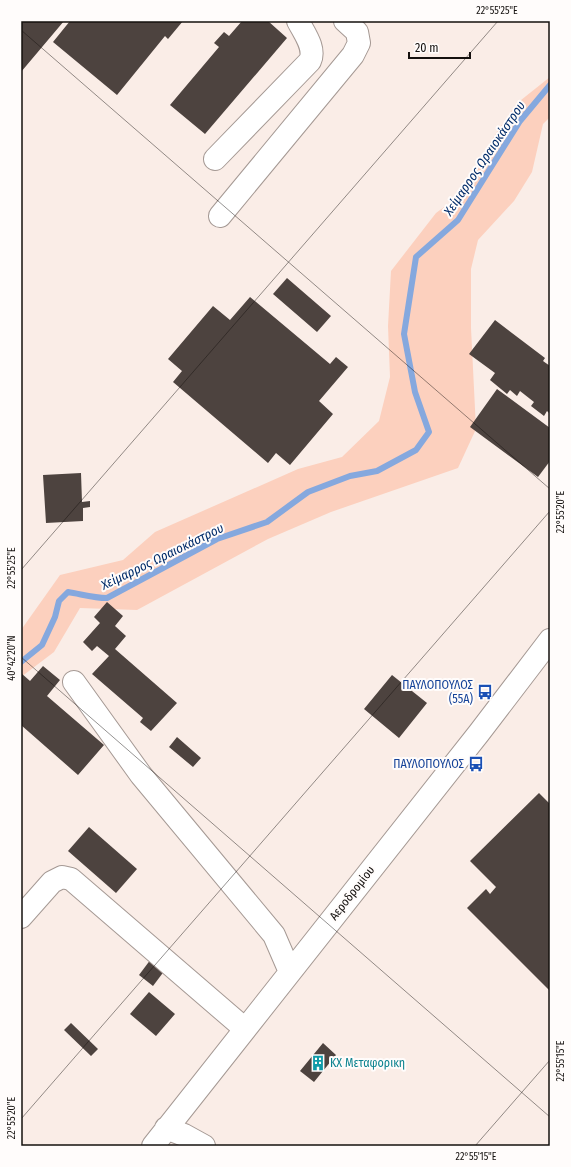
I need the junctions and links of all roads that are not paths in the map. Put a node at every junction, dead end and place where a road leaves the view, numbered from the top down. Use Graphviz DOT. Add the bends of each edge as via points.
graph roads {
  1 [pos="298,21"];
  2 [pos="345,21"];
  3 [pos="215,159"];
  4 [pos="220,216"];
  5 [pos="550,640"];
  6 [pos="74,682"];
  7 [pos="21,917"];
  8 [pos="290,972"];
  9 [pos="245,1029"];
  10 [pos="166,1128"];
  11 [pos="153,1146"];
  12 [pos="204,1146"];
  1 -- 3 [label="street" via="312,49 310,61"];
  2 -- 4 [label="street" via="357,32 359,43 353,55"];
  5 -- 8 [label="street, Αεροδρομίου"];
  6 -- 8 [label="street" via="141,775 274,935"];
  7 -- 9 [label="street" via="52,882 62,877 71,879"];
  8 -- 9 [label="street, Αεροδρομίου"];
  9 -- 10 [label="street, Αεροδρομίου"];
  10 -- 11 [label="street, Αεροδρομίου"];
  10 -- 12 [label="street"];
}
